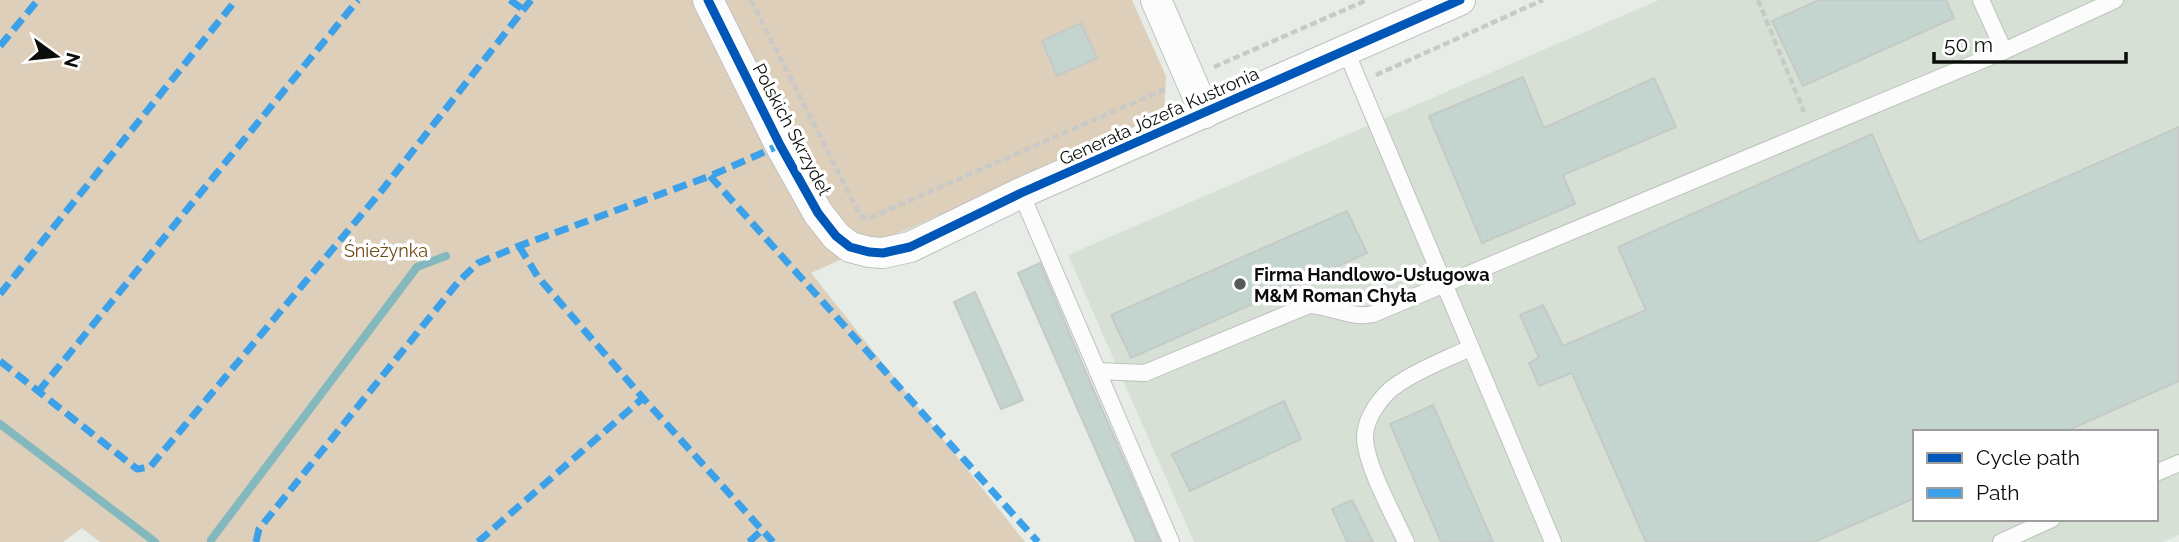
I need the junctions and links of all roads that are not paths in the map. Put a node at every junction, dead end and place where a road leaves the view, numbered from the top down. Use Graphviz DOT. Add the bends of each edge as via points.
graph roads {
  1 [pos="708,0"];
  2 [pos="1156,0"];
  3 [pos="1460,0"];
  4 [pos="1981,0"];
  5 [pos="2115,0"];
  6 [pos="1346,51"];
  7 [pos="2004,51"];
  8 [pos="1205,113"];
  9 [pos="1021,193"];
  10 [pos="869,252"];
  11 [pos="1444,286"];
  12 [pos="1470,348"];
  13 [pos="1097,371"];
  14 [pos="2179,463"];
  15 [pos="2158,472"];
  16 [pos="2048,521"];
  17 [pos="1171,542"];
  18 [pos="1406,542"];
  19 [pos="1553,542"];
  20 [pos="2001,542"];
  1 -- 10 [label="street, Polskich Skrzydeł" via="818,213 850,247"];
  2 -- 8 [label="street"];
  3 -- 6 [label="street, Generała Józefa Kustronia"];
  4 -- 7 [label="lane"];
  5 -- 7 [label="lane"];
  6 -- 8 [label="street, Generała Józefa Kustronia"];
  6 -- 11 [label="lane"];
  7 -- 11 [label="lane"];
  8 -- 9 [label="street, Generała Józefa Kustronia"];
  9 -- 10 [label="street, Generała Józefa Kustronia" via="909,247"];
  9 -- 13 [label="lane"];
  11 -- 12 [label="lane"];
  11 -- 13 [label="lane" via="1360,317 1309,305 1145,373"];
  12 -- 18 [label="lane" via="1397,384 1370,416 1365,435 1367,456"];
  12 -- 19 [label="lane"];
  13 -- 17 [label="lane"];
  14 -- 15 [label="lane"];
  16 -- 20 [label="lane"];
}
